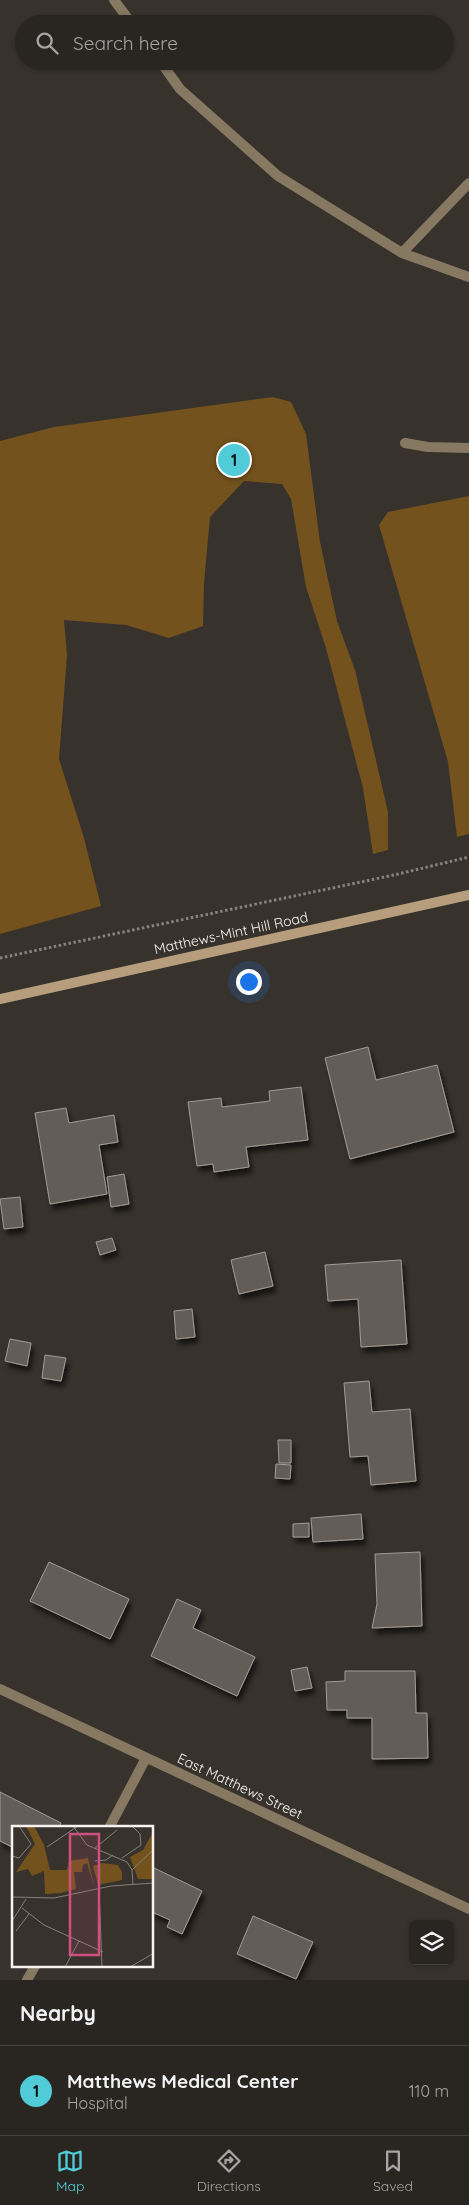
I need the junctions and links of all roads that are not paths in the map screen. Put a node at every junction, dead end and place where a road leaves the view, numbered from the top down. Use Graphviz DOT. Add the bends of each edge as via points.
graph roads {
  1 [pos="114,0"];
  2 [pos="125,15"];
  3 [pos="166,70"];
  4 [pos="469,183"];
  5 [pos="402,253"];
  6 [pos="469,277"];
  7 [pos="405,443"];
  8 [pos="469,448"];
  9 [pos="469,895"];
  10 [pos="0,999"];
  11 [pos="0,1689"];
  12 [pos="146,1758"];
  13 [pos="110,1826"];
  14 [pos="469,1908"];
  15 [pos="34,1968"];
  16 [pos="27,1980"];
  1 -- 2 [label="street"];
  3 -- 5 [label="street" via="180,89 278,176"];
  4 -- 5 [label="street"];
  5 -- 6 [label="street"];
  7 -- 8 [label="street"];
  9 -- 10 [label="main road, Matthews-Mint Hill Road"];
  11 -- 12 [label="street, East Matthews Street"];
  12 -- 13 [label="street"];
  12 -- 14 [label="street, East Matthews Street"];
  15 -- 16 [label="street"];
}
